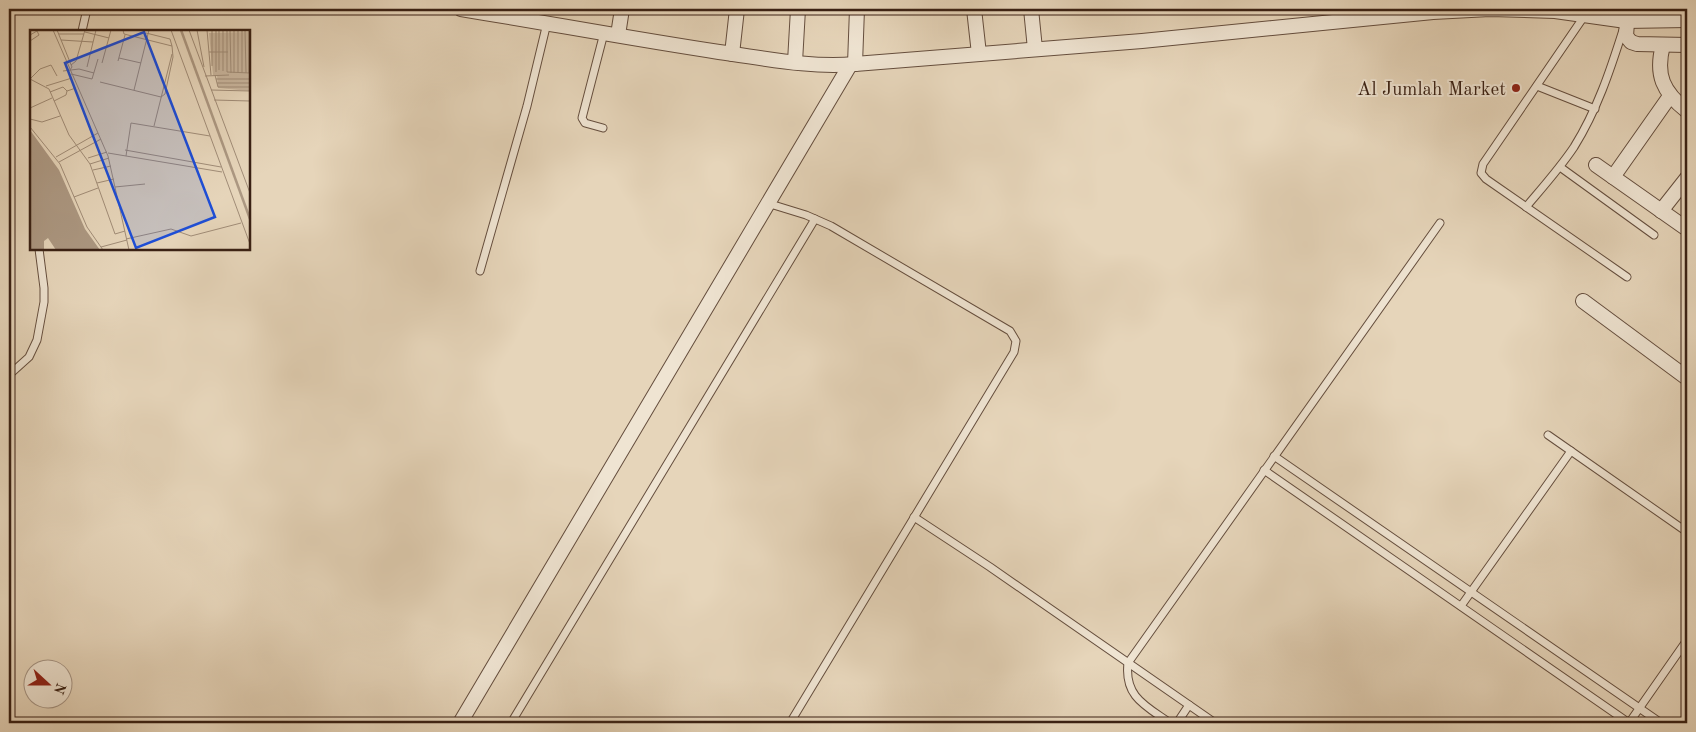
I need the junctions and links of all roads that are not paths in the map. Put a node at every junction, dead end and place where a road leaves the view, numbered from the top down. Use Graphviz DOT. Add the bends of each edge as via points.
graph roads {
  1 [pos="86,9"];
  2 [pos="461,9"];
  3 [pos="622,9"];
  4 [pos="737,9"];
  5 [pos="798,9"];
  6 [pos="857,9"];
  7 [pos="974,9"];
  8 [pos="1031,9"];
  9 [pos="1460,10"];
  10 [pos="1555,10"];
  11 [pos="1585,15"];
  12 [pos="1627,15"];
  13 [pos="1687,20"];
  14 [pos="547,23"];
  15 [pos="82,30"];
  16 [pos="604,33"];
  17 [pos="618,35"];
  18 [pos="1663,45"];
  19 [pos="1687,45"];
  20 [pos="1035,49"];
  21 [pos="732,54"];
  22 [pos="979,54"];
  23 [pos="795,62"];
  24 [pos="852,65"];
  25 [pos="1537,86"];
  26 [pos="1670,96"];
  27 [pos="1595,109"];
  28 [pos="1687,110"];
  29 [pos="603,128"];
  30 [pos="1596,166"];
  31 [pos="1560,167"];
  32 [pos="1613,177"];
  33 [pos="1687,178"];
  34 [pos="767,202"];
  35 [pos="1526,207"];
  36 [pos="1661,211"];
  37 [pos="815,219"];
  38 [pos="1440,223"];
  39 [pos="1687,229"];
  40 [pos="1654,235"];
  41 [pos="39,250"];
  42 [pos="480,271"];
  43 [pos="1627,277"];
  44 [pos="1583,301"];
  45 [pos="9,376"];
  46 [pos="1687,376"];
  47 [pos="1548,435"];
  48 [pos="1571,451"];
  49 [pos="1274,456"];
  50 [pos="1264,470"];
  51 [pos="914,517"];
  52 [pos="1687,532"];
  53 [pos="1471,592"];
  54 [pos="1461,606"];
  55 [pos="1687,640"];
  56 [pos="1128,663"];
  57 [pos="1189,706"];
  58 [pos="1639,708"];
  59 [pos="460,723"];
  60 [pos="511,723"];
  61 [pos="790,723"];
  62 [pos="1170,723"];
  63 [pos="1177,723"];
  64 [pos="1215,723"];
  65 [pos="1629,723"];
  66 [pos="1661,723"];
  1 -- 15 [label="lane"];
  2 -- 14 [label="street"];
  3 -- 17 [label="street"];
  4 -- 21 [label="street"];
  5 -- 23 [label="street"];
  6 -- 24 [label="street"];
  7 -- 22 [label="street"];
  8 -- 20 [label="street"];
  9 -- 10 [label="street"];
  9 -- 20 [label="street"];
  10 -- 11 [label="street"];
  11 -- 12 [label="street"];
  11 -- 25 [label="lane"];
  12 -- 13 [label="street"];
  12 -- 18 [label="street" via="1626,36 1631,42"];
  12 -- 27 [label="lane"];
  14 -- 16 [label="street"];
  14 -- 42 [label="lane"];
  16 -- 17 [label="street"];
  16 -- 29 [label="lane" via="582,118 585,123"];
  17 -- 21 [label="street"];
  18 -- 19 [label="street"];
  18 -- 26 [label="street" via="1660,71"];
  20 -- 22 [label="street"];
  21 -- 23 [label="street"];
  22 -- 24 [label="street"];
  23 -- 24 [label="street"];
  24 -- 34 [label="street"];
  25 -- 27 [label="lane"];
  25 -- 35 [label="lane" via="1483,164 1481,173"];
  26 -- 28 [label="street"];
  26 -- 32 [label="street"];
  27 -- 31 [label="lane"];
  30 -- 32 [label="street"];
  31 -- 35 [label="lane"];
  31 -- 40 [label="lane"];
  32 -- 36 [label="street"];
  33 -- 36 [label="street"];
  34 -- 37 [label="lane"];
  34 -- 59 [label="street"];
  35 -- 43 [label="lane"];
  36 -- 39 [label="street"];
  37 -- 51 [label="lane" via="1010,331 1016,341 1014,352"];
  37 -- 60 [label="lane"];
  38 -- 49 [label="lane"];
  41 -- 45 [label="lane" via="44,302 39,332 29,357"];
  44 -- 46 [label="street"];
  47 -- 48 [label="lane"];
  48 -- 52 [label="lane"];
  48 -- 53 [label="lane"];
  49 -- 50 [label="lane"];
  49 -- 53 [label="lane"];
  50 -- 54 [label="lane"];
  50 -- 56 [label="lane"];
  51 -- 56 [label="lane"];
  51 -- 61 [label="lane"];
  53 -- 54 [label="lane"];
  53 -- 58 [label="lane"];
  54 -- 65 [label="lane"];
  55 -- 58 [label="lane"];
  56 -- 57 [label="lane"];
  56 -- 62 [label="lane" via="1126,674 1134,696"];
  57 -- 63 [label="lane"];
  57 -- 64 [label="lane"];
  58 -- 65 [label="lane"];
  58 -- 66 [label="lane"];
}
